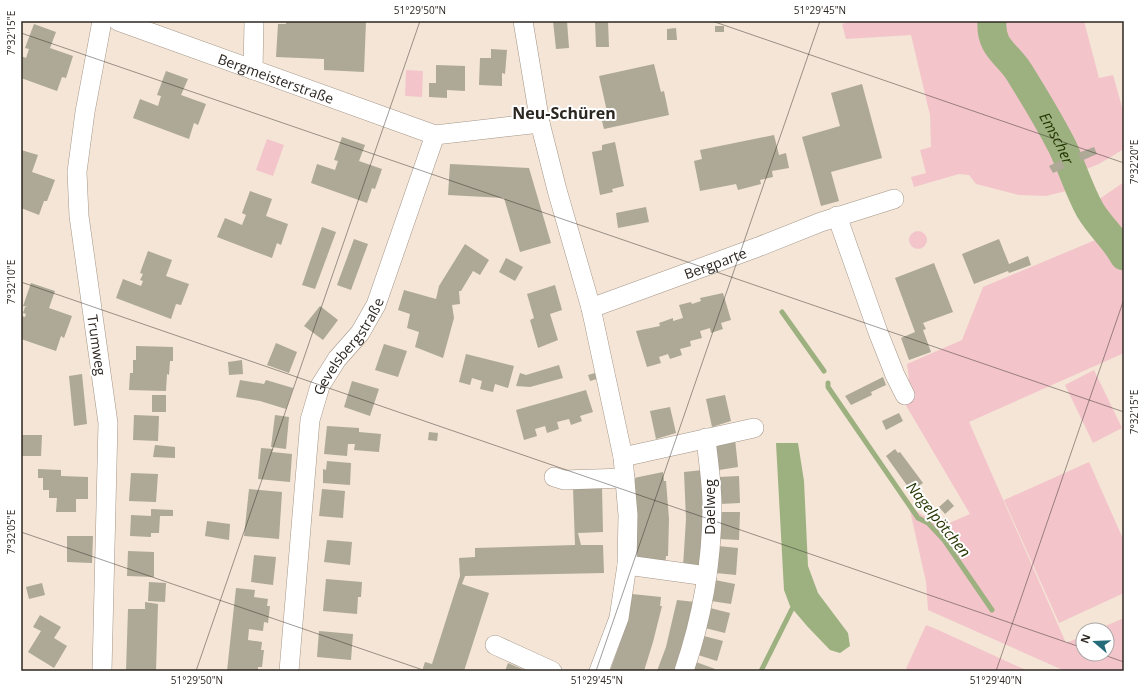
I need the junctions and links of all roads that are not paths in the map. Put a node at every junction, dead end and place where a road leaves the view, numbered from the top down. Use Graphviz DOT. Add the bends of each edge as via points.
graph roads {
  1 [pos="102,21"];
  2 [pos="118,21"];
  3 [pos="254,21"];
  4 [pos="523,21"];
  5 [pos="253,70"];
  6 [pos="540,123"];
  7 [pos="435,135"];
  8 [pos="894,199"];
  9 [pos="837,216"];
  10 [pos="591,308"];
  11 [pos="905,395"];
  12 [pos="754,428"];
  13 [pos="706,438"];
  14 [pos="623,457"];
  15 [pos="554,477"];
  16 [pos="625,478"];
  17 [pos="627,565"];
  18 [pos="707,576"];
  19 [pos="494,645"];
  20 [pos="102,671"];
  21 [pos="289,671"];
  22 [pos="552,671"];
  23 [pos="599,671"];
  24 [pos="684,671"];
  1 -- 20 [label="street, Trumweg" via="77,172 80,216 108,423"];
  2 -- 5 [label="street, Bergmeisterstraße"];
  3 -- 5 [label="street"];
  4 -- 6 [label="street"];
  5 -- 7 [label="street, Bergmeisterstraße"];
  6 -- 7 [label="street"];
  6 -- 10 [label="street"];
  7 -- 21 [label="street, Gevelsbergstraße" via="376,304 360,333 337,359 320,386 310,420"];
  8 -- 9 [label="street, Bergparte"];
  9 -- 10 [label="street, Bergparte"];
  9 -- 11 [label="street" via="878,332"];
  10 -- 14 [label="street"];
  12 -- 13 [label="street"];
  13 -- 14 [label="street"];
  13 -- 18 [label="street, Daelweg" via="712,505"];
  14 -- 16 [label="street"];
  15 -- 16 [label="street" via="564,480"];
  16 -- 17 [label="street" via="628,515"];
  17 -- 18 [label="street"];
  17 -- 23 [label="street" via="618,618"];
  18 -- 24 [label="street, Daelweg" via="694,641"];
  19 -- 22 [label="street"];
}
